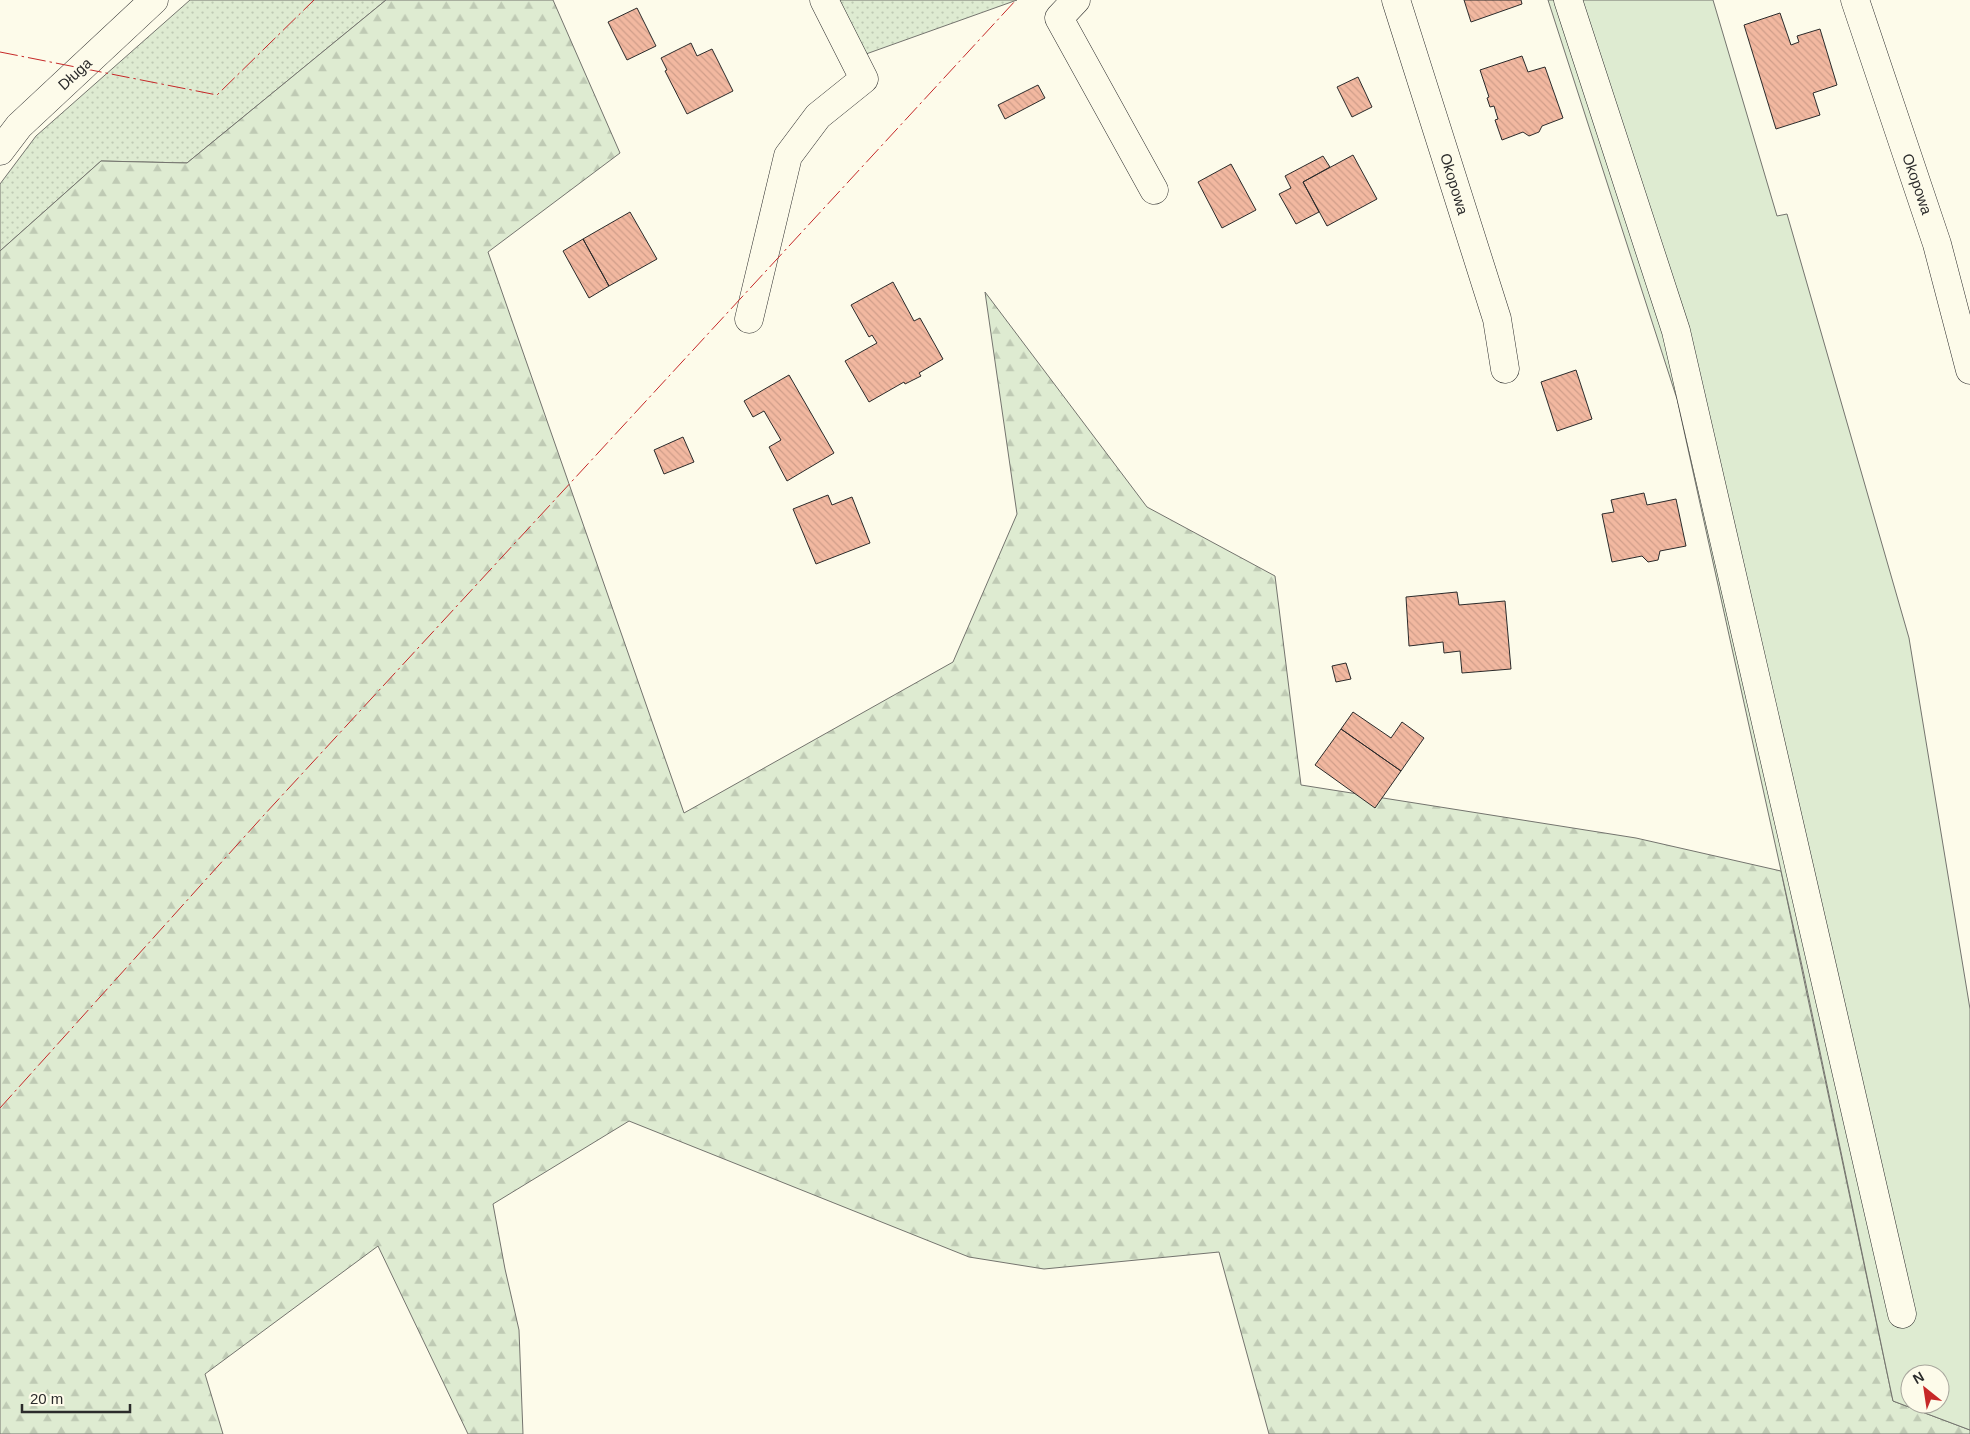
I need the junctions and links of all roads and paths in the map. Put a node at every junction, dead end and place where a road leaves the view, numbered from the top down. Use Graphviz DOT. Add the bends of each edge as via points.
graph roads {
  1 [pos="154,0"];
  2 [pos="824,0"];
  3 [pos="1076,0"];
  4 [pos="1396,0"];
  5 [pos="1568,0"];
  6 [pos="1854,0"];
  7 [pos="0,151"];
  8 [pos="1154,190"];
  9 [pos="749,319"];
  10 [pos="1505,369"];
  11 [pos="1970,370"];
  12 [pos="1902,1314"];
  1 -- 7 [label="street, Długa" via="19,126"];
  2 -- 9 [label="street" via="864,79 818,116 788,156"];
  3 -- 8 [label="street" via="1059,18"];
  4 -- 10 [label="street, Okopowa" via="1496,319"];
  5 -- 12 [label="street" via="1676,331"];
  6 -- 11 [label="street, Okopowa" via="1937,244"];
}
